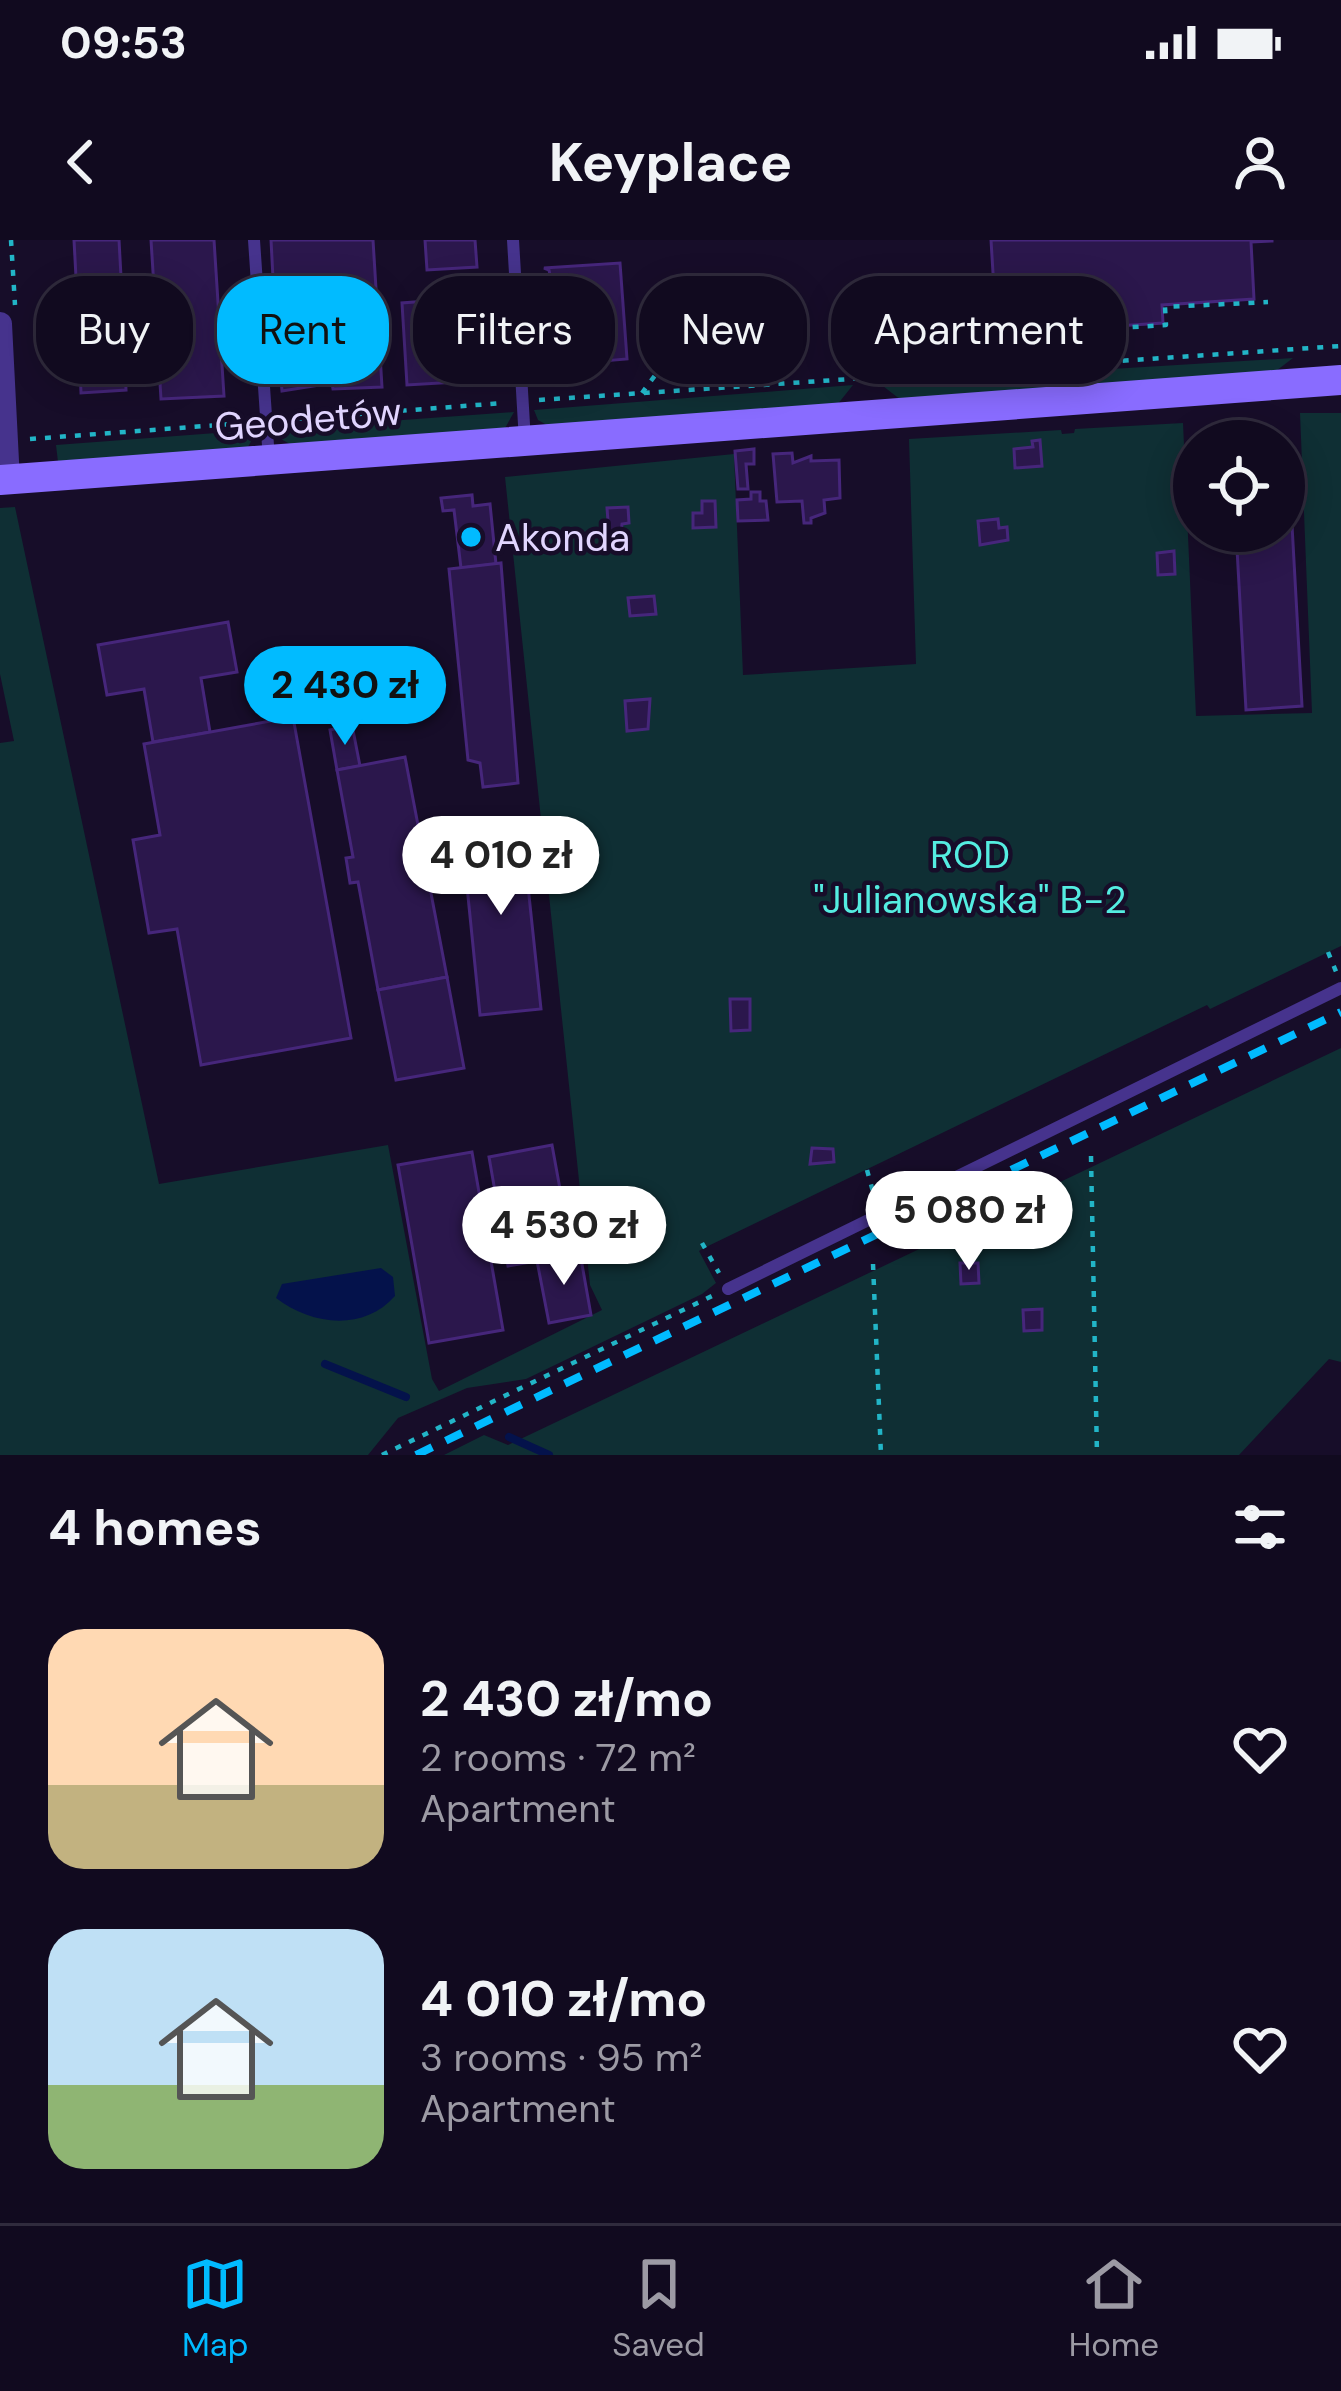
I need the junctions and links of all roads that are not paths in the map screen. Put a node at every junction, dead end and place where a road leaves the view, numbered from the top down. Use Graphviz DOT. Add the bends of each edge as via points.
graph roads {
  1 [pos="254,240"];
  2 [pos="513,240"];
  3 [pos="0,324"];
  4 [pos="1341,380"];
  5 [pos="525,441"];
  6 [pos="269,461"];
  7 [pos="4,481"];
  8 [pos="1341,988"];
  9 [pos="728,1288"];
  1 -- 6 [label="lane"];
  2 -- 5 [label="lane"];
  3 -- 7 [label="street"];
  4 -- 5 [label="street, Geodetów"];
  5 -- 6 [label="street, Geodetów"];
  6 -- 7 [label="street, Geodetów"];
  8 -- 9 [label="lane"];
}
